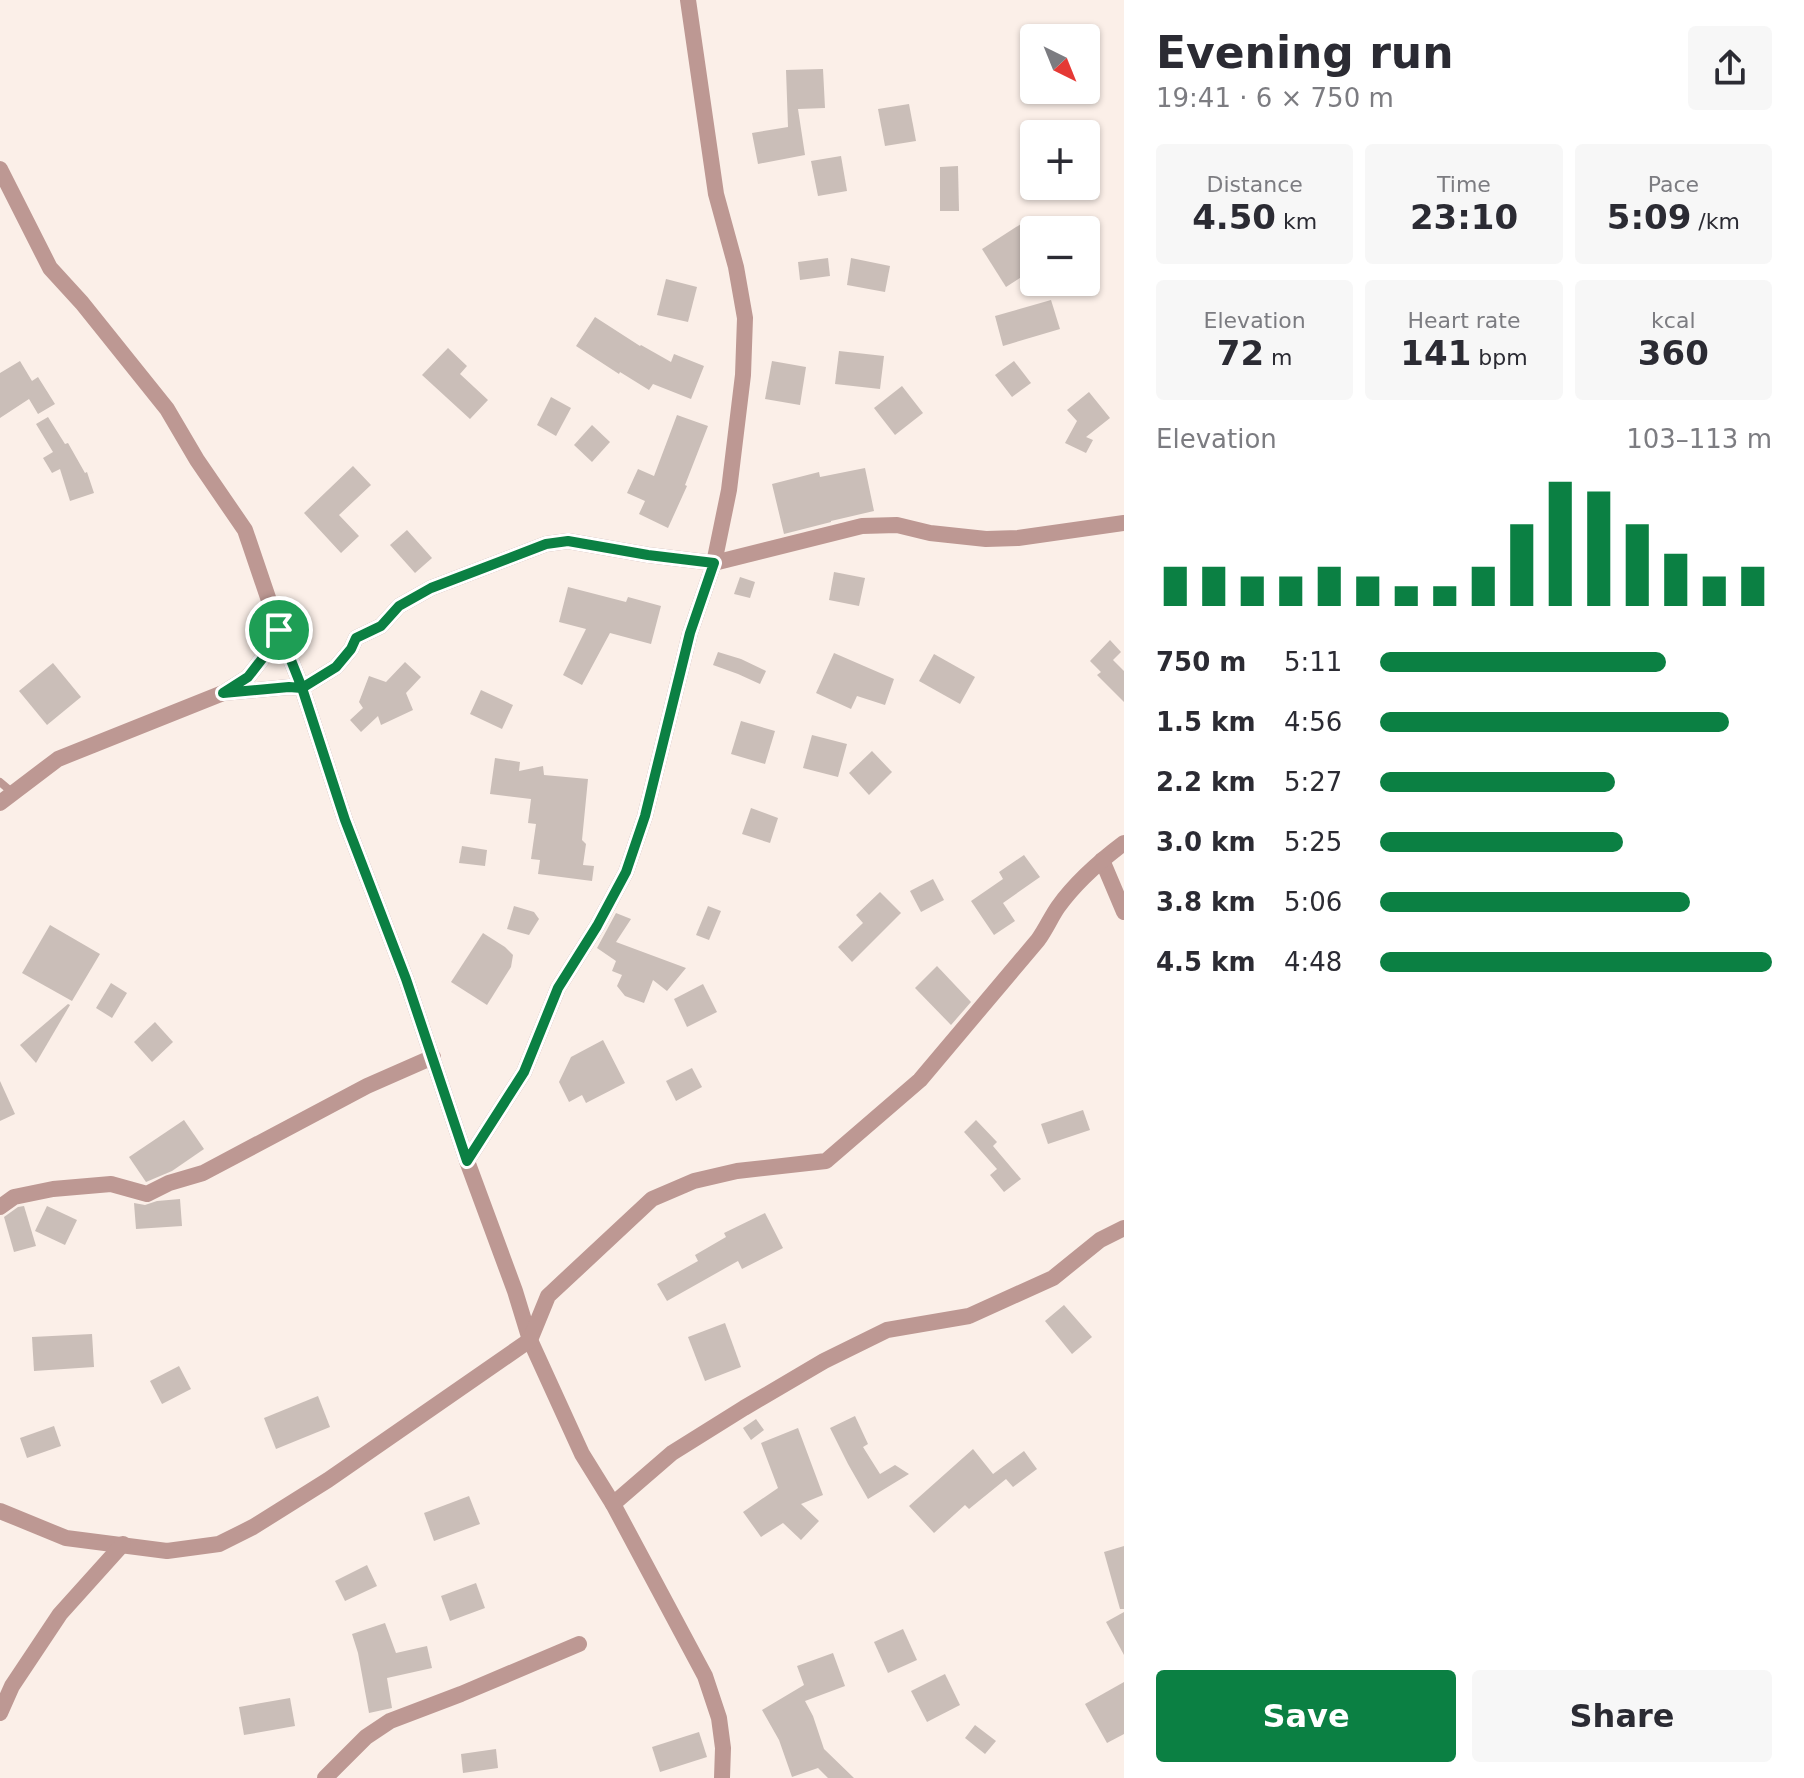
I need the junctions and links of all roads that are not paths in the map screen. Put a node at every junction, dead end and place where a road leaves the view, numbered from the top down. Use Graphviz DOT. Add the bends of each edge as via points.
graph roads {
  1 [pos="688,0"];
  2 [pos="0,169"];
  3 [pos="1124,523"];
  4 [pos="714,563"];
  5 [pos="279,630"];
  6 [pos="302,688"];
  7 [pos="223,693"];
  8 [pos="4,793"];
  9 [pos="1124,843"];
  10 [pos="1102,860"];
  11 [pos="1124,912"];
  12 [pos="433,1057"];
  13 [pos="467,1161"];
  14 [pos="0,1207"];
  15 [pos="1124,1228"];
  16 [pos="530,1340"];
  17 [pos="613,1504"];
  18 [pos="0,1511"];
  19 [pos="123,1544"];
  20 [pos="579,1644"];
  21 [pos="0,1713"];
  22 [pos="325,1778"];
  23 [pos="722,1778"];
  1 -- 4 [label="street" via="716,194 745,318 729,490"];
  2 -- 5 [label="street" via="50,268 167,409 245,530"];
  3 -- 4 [label="street" via="986,539 897,525 862,526"];
  4 -- 6 [label="street" via="568,541 546,544 431,588 399,606 381,626 356,638 336,667"];
  4 -- 13 [label="street" via="626,872 558,988 524,1072"];
  5 -- 6 [label="street"];
  5 -- 7 [label="street" via="248,677"];
  6 -- 7 [label="street"];
  6 -- 12 [label="street"];
  7 -- 8 [label="street" via="58,759"];
  9 -- 10 [label="street"];
  10 -- 11 [label="street"];
  10 -- 16 [label="street" via="1065,898 1038,940 920,1080 874,1121 826,1161 737,1171 652,1199 548,1296"];
  12 -- 13 [label="street"];
  12 -- 14 [label="street" via="203,1173 147,1194 97,1185 14,1197"];
  13 -- 16 [label="street"];
  15 -- 17 [label="street" via="1100,1240 1053,1278 969,1316 887,1330 824,1361 672,1453"];
  16 -- 17 [label="street" via="582,1454"];
  16 -- 19 [label="street" via="253,1527 219,1544 167,1551"];
  17 -- 23 [label="street" via="705,1676 719,1718"];
  18 -- 19 [label="street" via="66,1538"];
  19 -- 21 [label="street" via="60,1614"];
  20 -- 22 [label="street" via="390,1721"];
}
